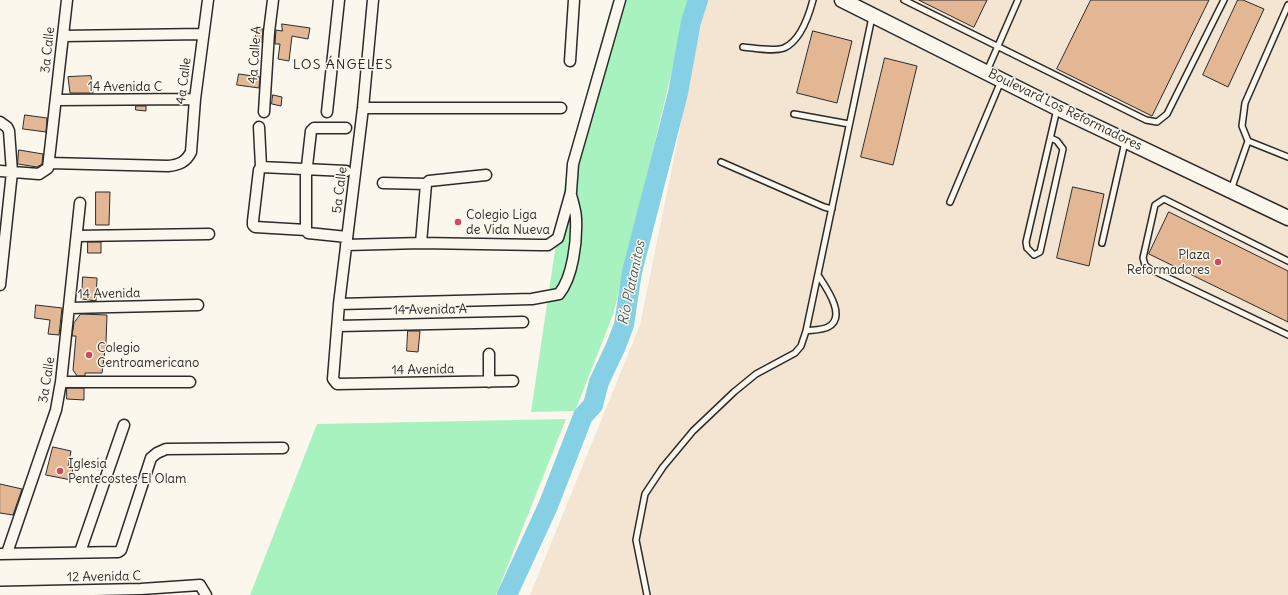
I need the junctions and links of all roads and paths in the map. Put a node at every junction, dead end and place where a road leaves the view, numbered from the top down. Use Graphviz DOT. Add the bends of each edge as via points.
graph roads {
  1 [pos="67,0"];
  2 [pos="208,0"];
  3 [pos="273,0"];
  4 [pos="339,0"];
  5 [pos="373,0"];
  6 [pos="574,0"];
  7 [pos="620,0"];
  8 [pos="813,0"];
  9 [pos="842,0"];
  10 [pos="904,0"];
  11 [pos="1018,0"];
  12 [pos="1224,0"];
  13 [pos="1288,5"];
  14 [pos="872,16"];
  15 [pos="203,34"];
  16 [pos="63,36"];
  17 [pos="998,45"];
  18 [pos="743,46"];
  19 [pos="570,61"];
  20 [pos="986,72"];
  21 [pos="1002,80"];
  22 [pos="195,99"];
  23 [pos="56,100"];
  24 [pos="363,108"];
  25 [pos="561,108"];
  26 [pos="1057,108"];
  27 [pos="264,112"];
  28 [pos="327,112"];
  29 [pos="794,114"];
  30 [pos="0,122"];
  31 [pos="849,124"];
  32 [pos="259,127"];
  33 [pos="346,128"];
  34 [pos="1051,138"];
  35 [pos="1125,140"];
  36 [pos="1248,141"];
  37 [pos="1288,157"];
  38 [pos="721,162"];
  39 [pos="261,167"];
  40 [pos="47,168"];
  41 [pos="307,170"];
  42 [pos="0,171"];
  43 [pos="346,171"];
  44 [pos="12,172"];
  45 [pos="486,175"];
  46 [pos="383,183"];
  47 [pos="426,184"];
  48 [pos="1231,191"];
  49 [pos="571,192"];
  50 [pos="950,202"];
  51 [pos="80,203"];
  52 [pos="832,209"];
  53 [pos="1288,218"];
  54 [pos="306,230"];
  55 [pos="209,234"];
  56 [pos="77,236"];
  57 [pos="346,241"];
  58 [pos="421,243"];
  59 [pos="1102,243"];
  60 [pos="1288,261"];
  61 [pos="818,275"];
  62 [pos="0,285"];
  63 [pos="339,304"];
  64 [pos="198,306"];
  65 [pos="69,308"];
  66 [pos="524,322"];
  67 [pos="338,326"];
  68 [pos="806,332"];
  69 [pos="1288,335"];
  70 [pos="489,354"];
  71 [pos="513,381"];
  72 [pos="61,382"];
  73 [pos="190,382"];
  74 [pos="334,382"];
  75 [pos="489,382"];
  76 [pos="124,425"];
  77 [pos="283,448"];
  78 [pos="80,552"];
  79 [pos="3,554"];
  80 [pos="0,592"];
  81 [pos="140,592"];
  82 [pos="78,593"];
  83 [pos="206,593"];
  84 [pos="647,595"];
  1 -- 16 [label="street, 3a Calle"];
  2 -- 15 [label="street, 4a Calle"];
  3 -- 27 [label="street, 4a Calle A"];
  4 -- 28 [label="street"];
  5 -- 24 [label="street, 5a Calle"];
  6 -- 19 [label="street"];
  7 -- 49 [label="street" via="573,164"];
  8 -- 18 [label="lane" via="796,39 784,48"];
  9 -- 14 [label="main road, Boulevard Los Reformadores"];
  10 -- 17 [label="lane"];
  11 -- 17 [label="lane"];
  12 -- 17 [label="lane" via="1167,114 1157,122 1146,120"];
  13 -- 36 [label="lane" via="1245,103 1242,126"];
  14 -- 20 [label="main road, Boulevard Los Reformadores"];
  14 -- 31 [label="lane"];
  15 -- 16 [label="street"];
  15 -- 22 [label="street, 4a Calle"];
  16 -- 23 [label="street, 3a Calle"];
  17 -- 20 [label="lane"];
  20 -- 21 [label="main road, Boulevard Los Reformadores"];
  21 -- 26 [label="main road, Boulevard Los Reformadores"];
  21 -- 50 [label="lane"];
  22 -- 23 [label="street, 14 Avenida C"];
  22 -- 40 [label="street, 4a Calle" via="191,152 183,162 168,166"];
  23 -- 40 [label="street, 3a Calle"];
  24 -- 25 [label="street"];
  24 -- 57 [label="street, 5a Calle"];
  26 -- 34 [label="lane"];
  26 -- 35 [label="main road, Boulevard Los Reformadores"];
  29 -- 31 [label="lane"];
  30 -- 44 [label="street" via="7,126 9,131"];
  31 -- 52 [label="lane"];
  32 -- 39 [label="street"];
  33 -- 41 [label="street" via="314,128 310,131"];
  34 -- 34 [label="lane" via="1026,242 1027,248 1034,255 1040,252 1062,149 1057,141"];
  35 -- 48 [label="main road, Boulevard Los Reformadores"];
  35 -- 59 [label="lane"];
  36 -- 37 [label="lane"];
  36 -- 48 [label="lane"];
  38 -- 52 [label="lane"];
  39 -- 41 [label="street"];
  39 -- 54 [label="street" via="253,225"];
  40 -- 44 [label="street" via="34,174"];
  41 -- 43 [label="street"];
  41 -- 54 [label="street"];
  42 -- 44 [label="street"];
  44 -- 62 [label="street"];
  45 -- 47 [label="street" via="429,181"];
  46 -- 47 [label="street"];
  47 -- 58 [label="street"];
  48 -- 53 [label="main road, Boulevard Los Reformadores"];
  49 -- 58 [label="street" via="558,238 548,245"];
  49 -- 63 [label="street" via="576,218 574,251 565,287 559,294 532,299"];
  51 -- 56 [label="street, 3a Calle"];
  52 -- 61 [label="lane"];
  54 -- 57 [label="street" via="308,233"];
  55 -- 56 [label="street"];
  56 -- 65 [label="street, 3a Calle"];
  57 -- 58 [label="street"];
  57 -- 63 [label="street, 5a Calle"];
  60 -- 69 [label="lane" via="1164,199 1155,205 1143,258 1145,265 1150,269"];
  61 -- 68 [label="lane"];
  61 -- 68 [label="lane" via="836,306 833,321 827,327"];
  63 -- 67 [label="street, 5a Calle"];
  64 -- 65 [label="street, 14 Avenida"];
  65 -- 72 [label="street, 3a Calle"];
  66 -- 67 [label="street, 14 Avenida A"];
  67 -- 74 [label="street, 5a Calle"];
  68 -- 84 [label="lane" via="801,346 795,353 756,374 693,431 663,467 645,494 636,540"];
  70 -- 75 [label="street"];
  71 -- 75 [label="street, 14 Avenida"];
  72 -- 73 [label="street"];
  72 -- 79 [label="street, 3a Calle" via="56,410"];
  74 -- 75 [label="street, 14 Avenida"];
  76 -- 78 [label="street"];
  77 -- 78 [label="street" via="166,449 157,453 151,458 121,550"];
  78 -- 79 [label="street"];
  80 -- 82 [label="street, 12 Avenida C"];
  81 -- 82 [label="street, 12 Avenida C"];
  81 -- 83 [label="street, 12 Avenida C" via="200,586"];
}
